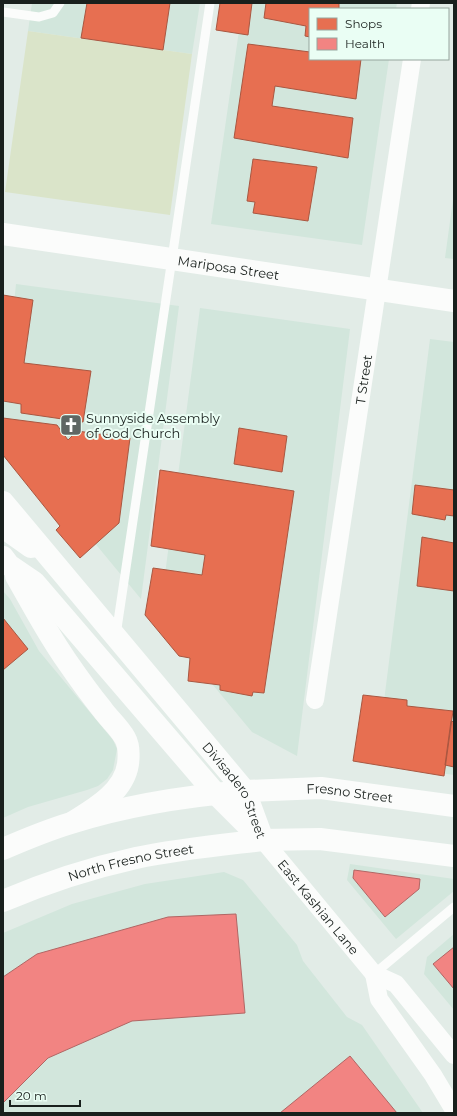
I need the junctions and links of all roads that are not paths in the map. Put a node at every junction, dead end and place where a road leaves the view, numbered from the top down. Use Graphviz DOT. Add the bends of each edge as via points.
graph roads {
  1 [pos="60,3"];
  2 [pos="210,3"];
  3 [pos="3,12"];
  4 [pos="412,60"];
  5 [pos="3,234"];
  6 [pos="172,259"];
  7 [pos="378,290"];
  8 [pos="454,301"];
  9 [pos="3,502"];
  10 [pos="3,527"];
  11 [pos="6,561"];
  12 [pos="58,566"];
  13 [pos="116,636"];
  14 [pos="315,700"];
  15 [pos="245,791"];
  16 [pos="215,793"];
  17 [pos="454,806"];
  18 [pos="73,822"];
  19 [pos="263,840"];
  20 [pos="3,849"];
  21 [pos="454,856"];
  22 [pos="3,901"];
  23 [pos="454,907"];
  24 [pos="374,974"];
  25 [pos="454,1055"];
  26 [pos="454,1110"];
  1 -- 3 [label="lane" via="53,13 39,18"];
  2 -- 6 [label="lane"];
  4 -- 7 [label="street, T Street"];
  5 -- 6 [label="main road, Mariposa Street"];
  6 -- 7 [label="main road, Mariposa Street"];
  6 -- 13 [label="lane"];
  7 -- 8 [label="main road, Mariposa Street"];
  7 -- 14 [label="street, T Street"];
  9 -- 12 [label="main road, Divisadero Street"];
  10 -- 12 [label="main road"];
  11 -- 16 [label="main road, Divisadero Street" via="34,582"];
  11 -- 18 [label="main road" via="65,659 127,743 128,766 116,788 103,802"];
  12 -- 13 [label="main road, Divisadero Street"];
  13 -- 15 [label="main road, Divisadero Street"];
  15 -- 16 [label="main road"];
  15 -- 17 [label="main road, Fresno Street" via="321,788"];
  15 -- 19 [label="main road, Divisadero Street"];
  16 -- 18 [label="main road" via="170,800"];
  16 -- 19 [label="main road, Divisadero Street"];
  18 -- 20 [label="main road"];
  19 -- 21 [label="main road" via="320,839"];
  19 -- 22 [label="main road, North Fresno Street" via="136,858 77,874"];
  19 -- 24 [label="street, East Kashian Lane"];
  23 -- 24 [label="lane"];
  24 -- 25 [label="street, East Kashian Lane" via="396,984"];
  24 -- 26 [label="street, East Kashian Lane" via="379,999 433,1074"];
}
